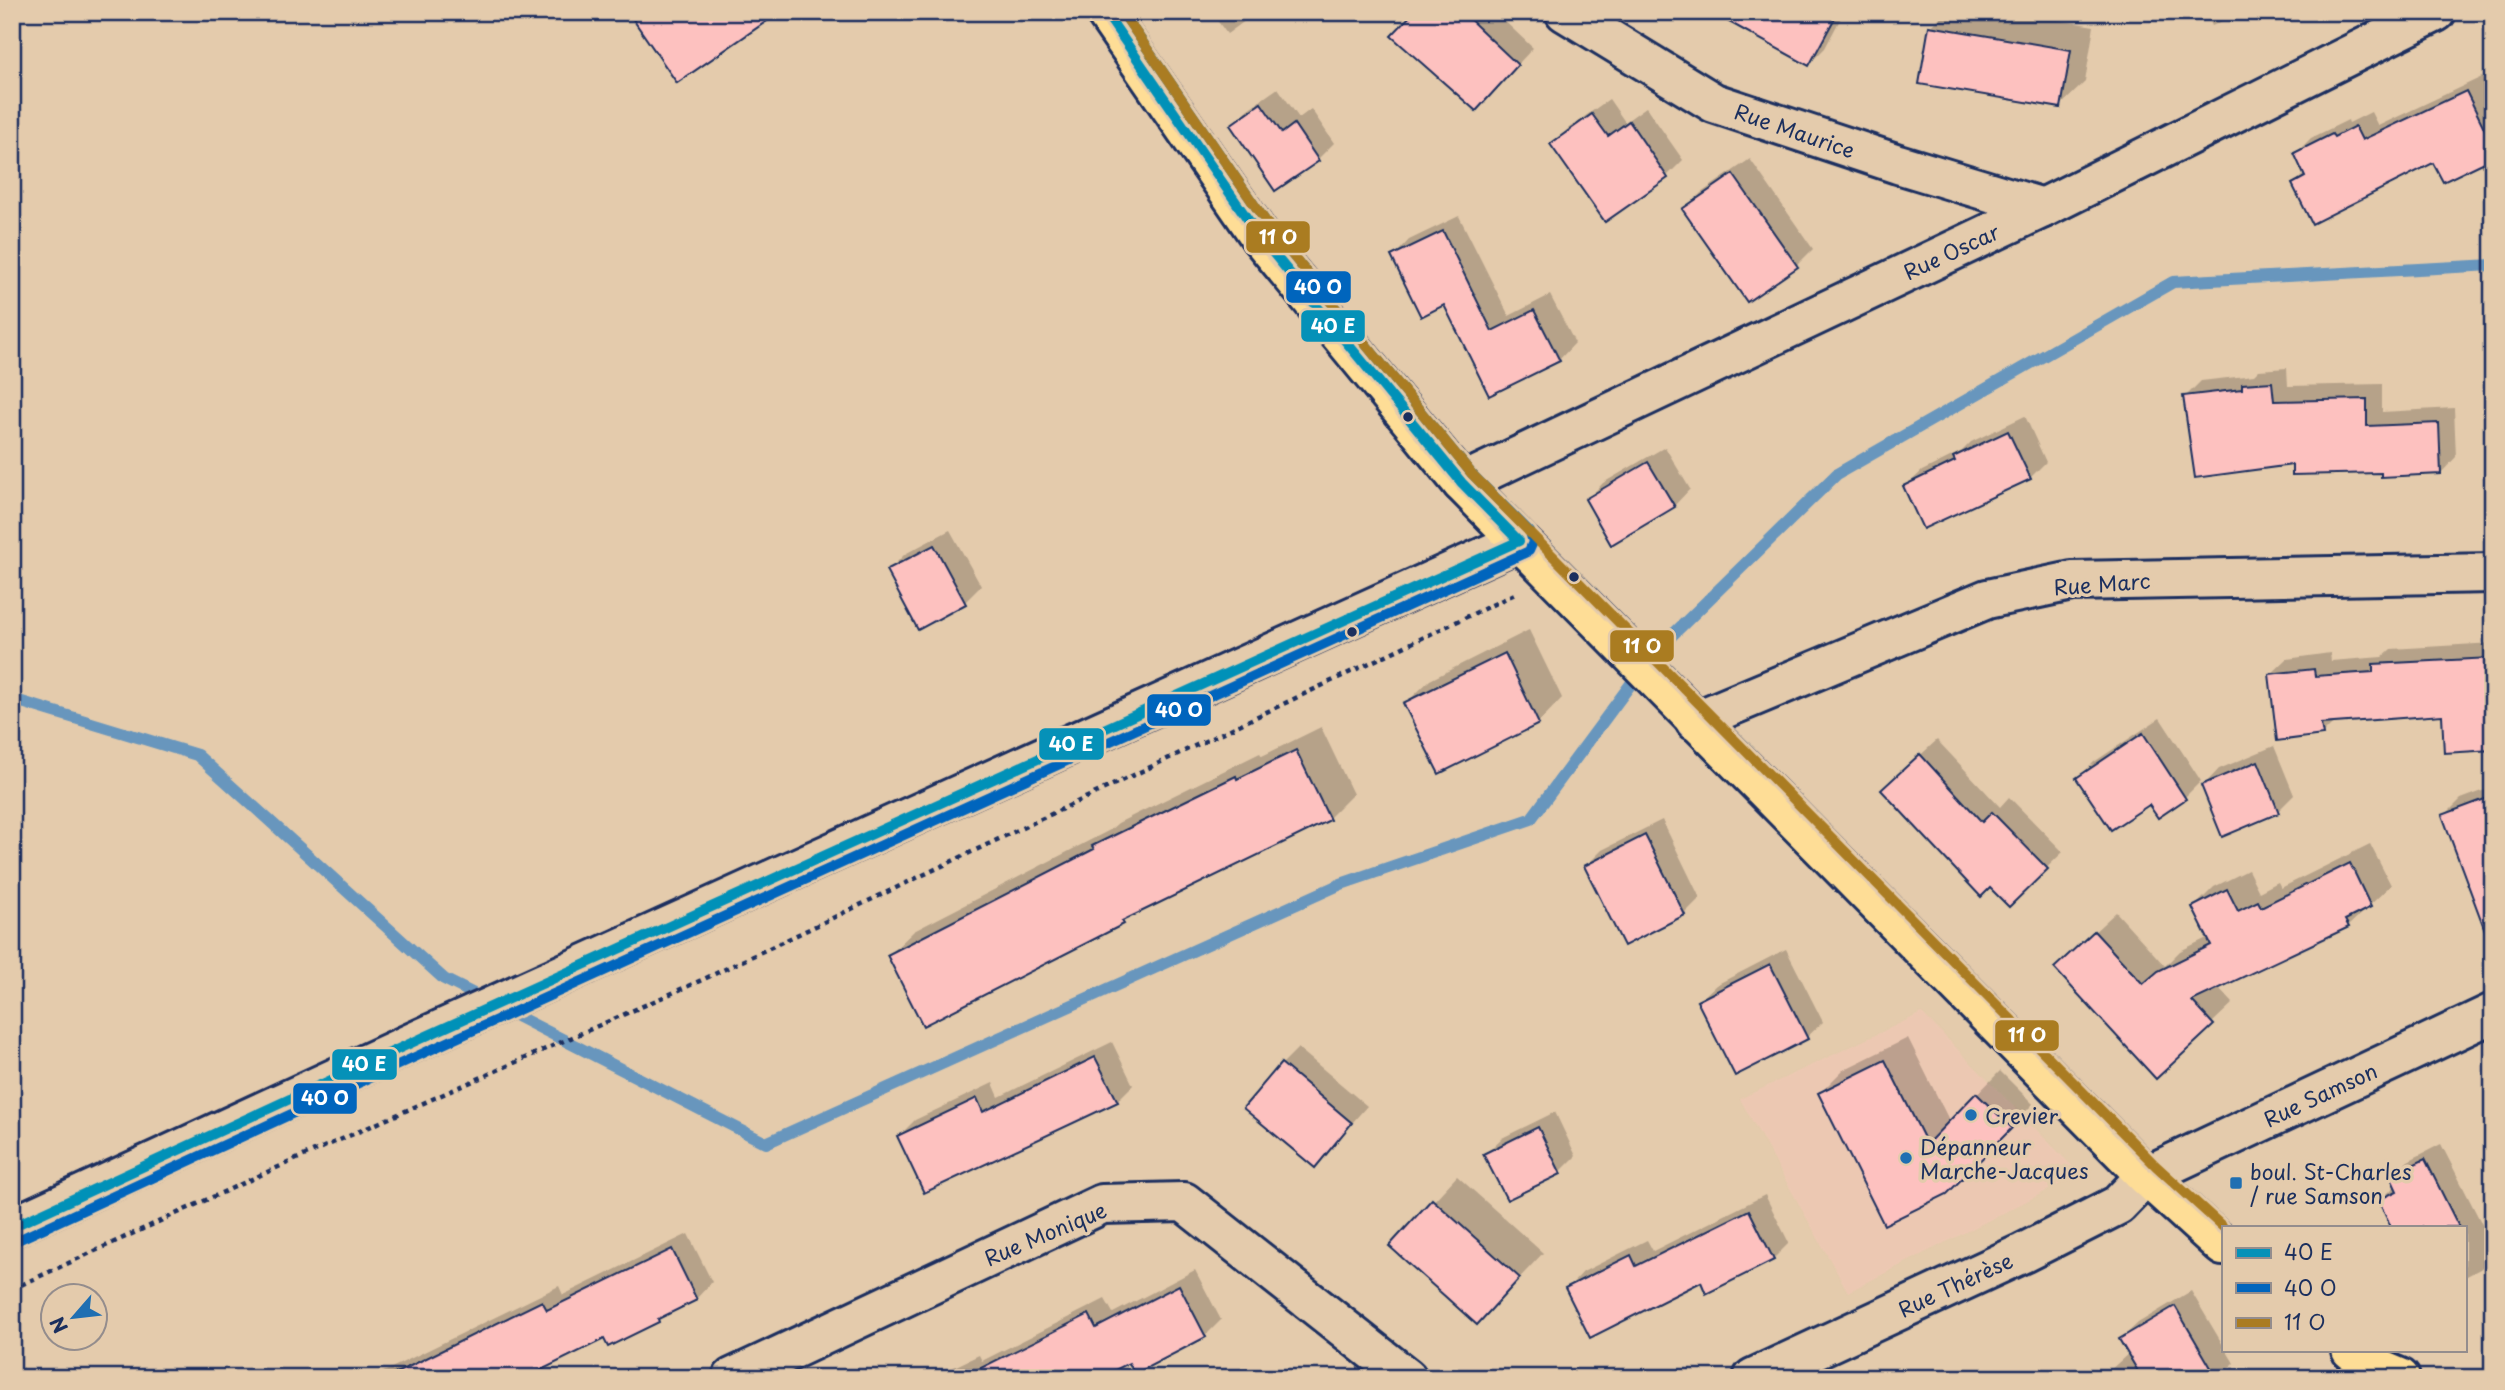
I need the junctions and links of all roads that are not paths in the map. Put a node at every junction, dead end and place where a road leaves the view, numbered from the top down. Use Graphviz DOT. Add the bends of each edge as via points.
graph roads {
  1 [pos="1105,12"];
  2 [pos="1565,12"];
  3 [pos="2436,12"];
  4 [pos="2043,208"];
  5 [pos="1462,483"];
  6 [pos="1519,541"];
  7 [pos="2493,573"];
  8 [pos="1695,721"];
  9 [pos="2493,1013"];
  10 [pos="2146,1176"];
  11 [pos="12,1227"];
  12 [pos="2222,1245"];
  13 [pos="2354,1352"];
  14 [pos="732,1378"];
  15 [pos="1407,1378"];
  16 [pos="1753,1378"];
  17 [pos="2400,1378"];
  1 -- 5 [label="main road" via="1261,237"];
  2 -- 4 [label="street, Rue Maurice" via="1714,103"];
  3 -- 4 [label="street, Rue Oscar"];
  4 -- 5 [label="street, Rue Oscar"];
  5 -- 6 [label="main road"];
  6 -- 8 [label="main road"];
  6 -- 11 [label="street"];
  7 -- 8 [label="street, Rue Marc" via="2072,580 1987,599"];
  8 -- 10 [label="main road"];
  9 -- 10 [label="street, Rue Samson"];
  10 -- 12 [label="main road"];
  10 -- 16 [label="street, Rue Thérèse" via="2118,1205"];
  13 -- 17 [label="main road"];
  14 -- 15 [label="street, Rue Monique" via="1102,1204 1184,1202"];
}
